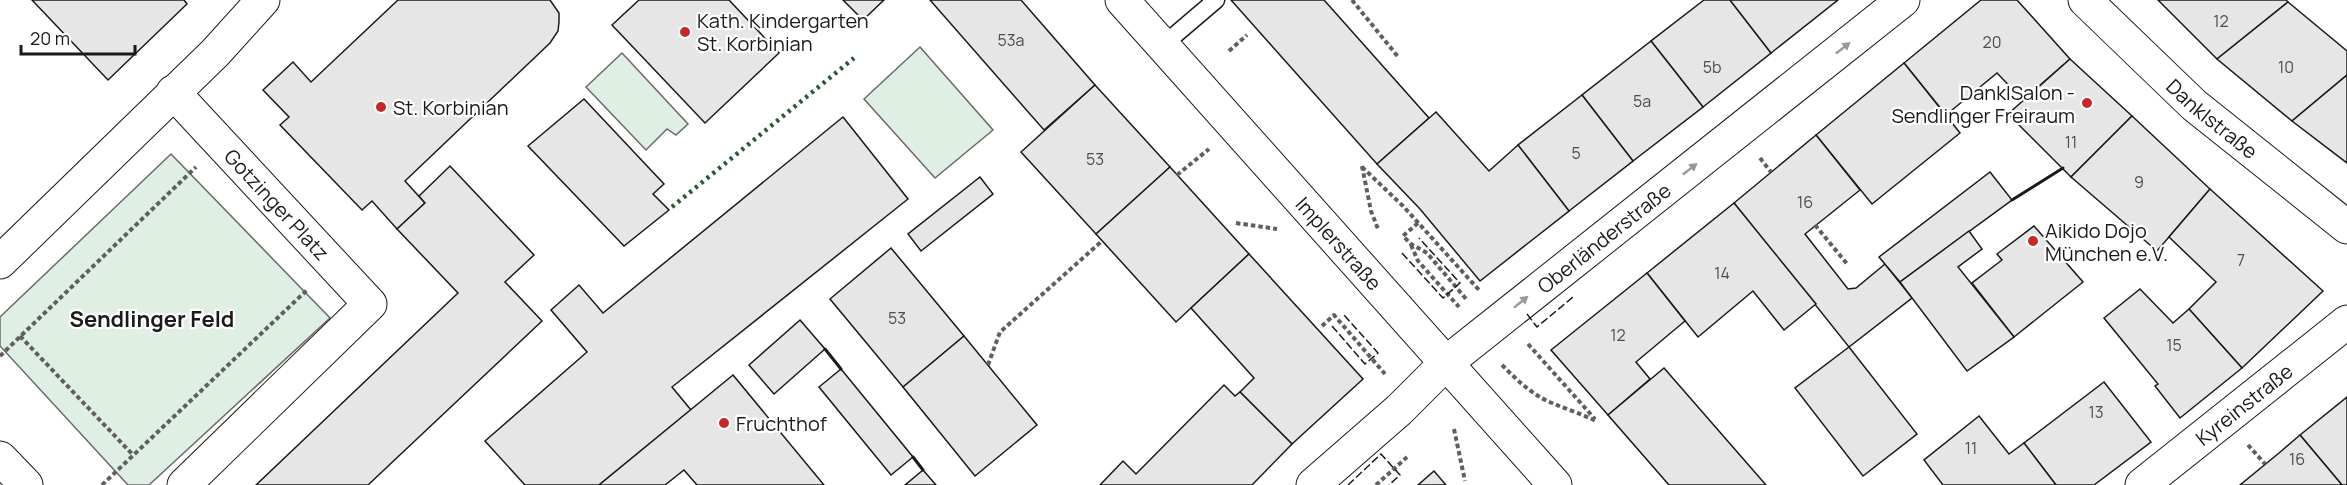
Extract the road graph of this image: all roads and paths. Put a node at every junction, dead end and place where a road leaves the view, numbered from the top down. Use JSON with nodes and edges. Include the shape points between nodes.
{"nodes":[{"id":1,"x":263,"y":0,"type":"edge"},
{"id":2,"x":1122,"y":0,"type":"edge"},
{"id":3,"x":1216,"y":0,"type":"edge"},
{"id":4,"x":1352,"y":0,"type":"edge"},
{"id":5,"x":1903,"y":0,"type":"edge"},
{"id":6,"x":2085,"y":0,"type":"edge"},
{"id":7,"x":1247,"y":35,"type":"dead end"},
{"id":8,"x":1162,"y":46,"type":"junction"},
{"id":9,"x":1229,"y":51,"type":"dead end"},
{"id":10,"x":1399,"y":58,"type":"dead end"},
{"id":11,"x":173,"y":92,"type":"junction"},
{"id":12,"x":220,"y":145,"type":"junction"},
{"id":13,"x":1362,"y":166,"type":"dead end"},
{"id":14,"x":1418,"y":223,"type":"dead end"},
{"id":15,"x":1815,"y":225,"type":"dead end"},
{"id":16,"x":2347,"y":227,"type":"edge"},
{"id":17,"x":1382,"y":236,"type":"dead end"},
{"id":18,"x":1102,"y":241,"type":"dead end"},
{"id":19,"x":1411,"y":244,"type":"junction"},
{"id":20,"x":0,"y":262,"type":"edge"},
{"id":21,"x":333,"y":265,"type":"junction"},
{"id":22,"x":1848,"y":265,"type":"dead end"},
{"id":23,"x":1468,"y":301,"type":"dead end"},
{"id":24,"x":1460,"y":308,"type":"dead end"},
{"id":25,"x":2347,"y":322,"type":"edge"},
{"id":26,"x":1322,"y":326,"type":"dead end"},
{"id":27,"x":20,"y":336,"type":"junction"},
{"id":28,"x":1476,"y":339,"type":"junction"},
{"id":29,"x":0,"y":356,"type":"edge"},
{"id":30,"x":1446,"y":363,"type":"junction"},
{"id":31,"x":988,"y":364,"type":"dead end"},
{"id":32,"x":1385,"y":374,"type":"dead end"},
{"id":33,"x":1420,"y":388,"type":"junction"},
{"id":34,"x":1596,"y":421,"type":"dead end"},
{"id":35,"x":133,"y":455,"type":"junction"},
{"id":36,"x":1407,"y":457,"type":"dead end"},
{"id":37,"x":0,"y":458,"type":"edge"},
{"id":38,"x":1465,"y":481,"type":"dead end"},
{"id":39,"x":26,"y":485,"type":"edge"},
{"id":40,"x":102,"y":485,"type":"edge"},
{"id":41,"x":184,"y":485,"type":"edge"},
{"id":42,"x":1313,"y":485,"type":"edge"},
{"id":43,"x":1376,"y":485,"type":"edge"},
{"id":44,"x":1555,"y":485,"type":"edge"},
{"id":45,"x":2142,"y":485,"type":"edge"}],
"edges":[{"from":1,"to":11,"type":"street"},
{"from":2,"to":8,"type":"street","name":"Implerstraße"},
{"from":3,"to":8,"type":"lane"},
{"from":4,"to":10,"type":"path"},
{"from":28,"to":5,"type":"street","name":"Oberländerstraße","one_way":true},
{"from":6,"to":16,"type":"street","name":"Danklstraße","via":[[2194,105]]},
{"from":7,"to":9,"type":"path"},
{"from":8,"to":30,"type":"street","name":"Implerstraße"},
{"from":11,"to":12,"type":"street","name":"Gotzinger Platz"},
{"from":11,"to":20,"type":"street"},
{"from":12,"to":21,"type":"street","name":"Gotzinger Platz"},
{"from":12,"to":27,"type":"path"},
{"from":13,"to":17,"type":"path","via":[[1371,211]]},
{"from":14,"to":19,"type":"path","via":[[1403,236]]},
{"from":15,"to":22,"type":"path"},
{"from":18,"to":31,"type":"path","via":[[1000,332]]},
{"from":19,"to":23,"type":"path","via":[[1426,253]]},
{"from":19,"to":24,"type":"path","via":[[1418,261]]},
{"from":21,"to":35,"type":"path"},
{"from":21,"to":41,"type":"street","name":"Gotzinger Platz","via":[[370,304]]},
{"from":25,"to":45,"type":"street","name":"Kyreinstraße"},
{"from":26,"to":32,"type":"path","via":[[1334,315]]},
{"from":27,"to":29,"type":"path"},
{"from":27,"to":35,"type":"path"},
{"from":28,"to":30,"type":"street","name":"Oberländerstraße"},
{"from":28,"to":34,"type":"path","via":[[1535,394]]},
{"from":30,"to":33,"type":"street","name":"Oberländerstraße"},
{"from":30,"to":44,"type":"street","name":"Implerstraße"},
{"from":33,"to":38,"type":"path","via":[[1454,426]]},
{"from":33,"to":42,"type":"street","name":"Oberländerstraße"},
{"from":35,"to":40,"type":"path"},
{"from":36,"to":43,"type":"path"},
{"from":37,"to":39,"type":"street"}]}
